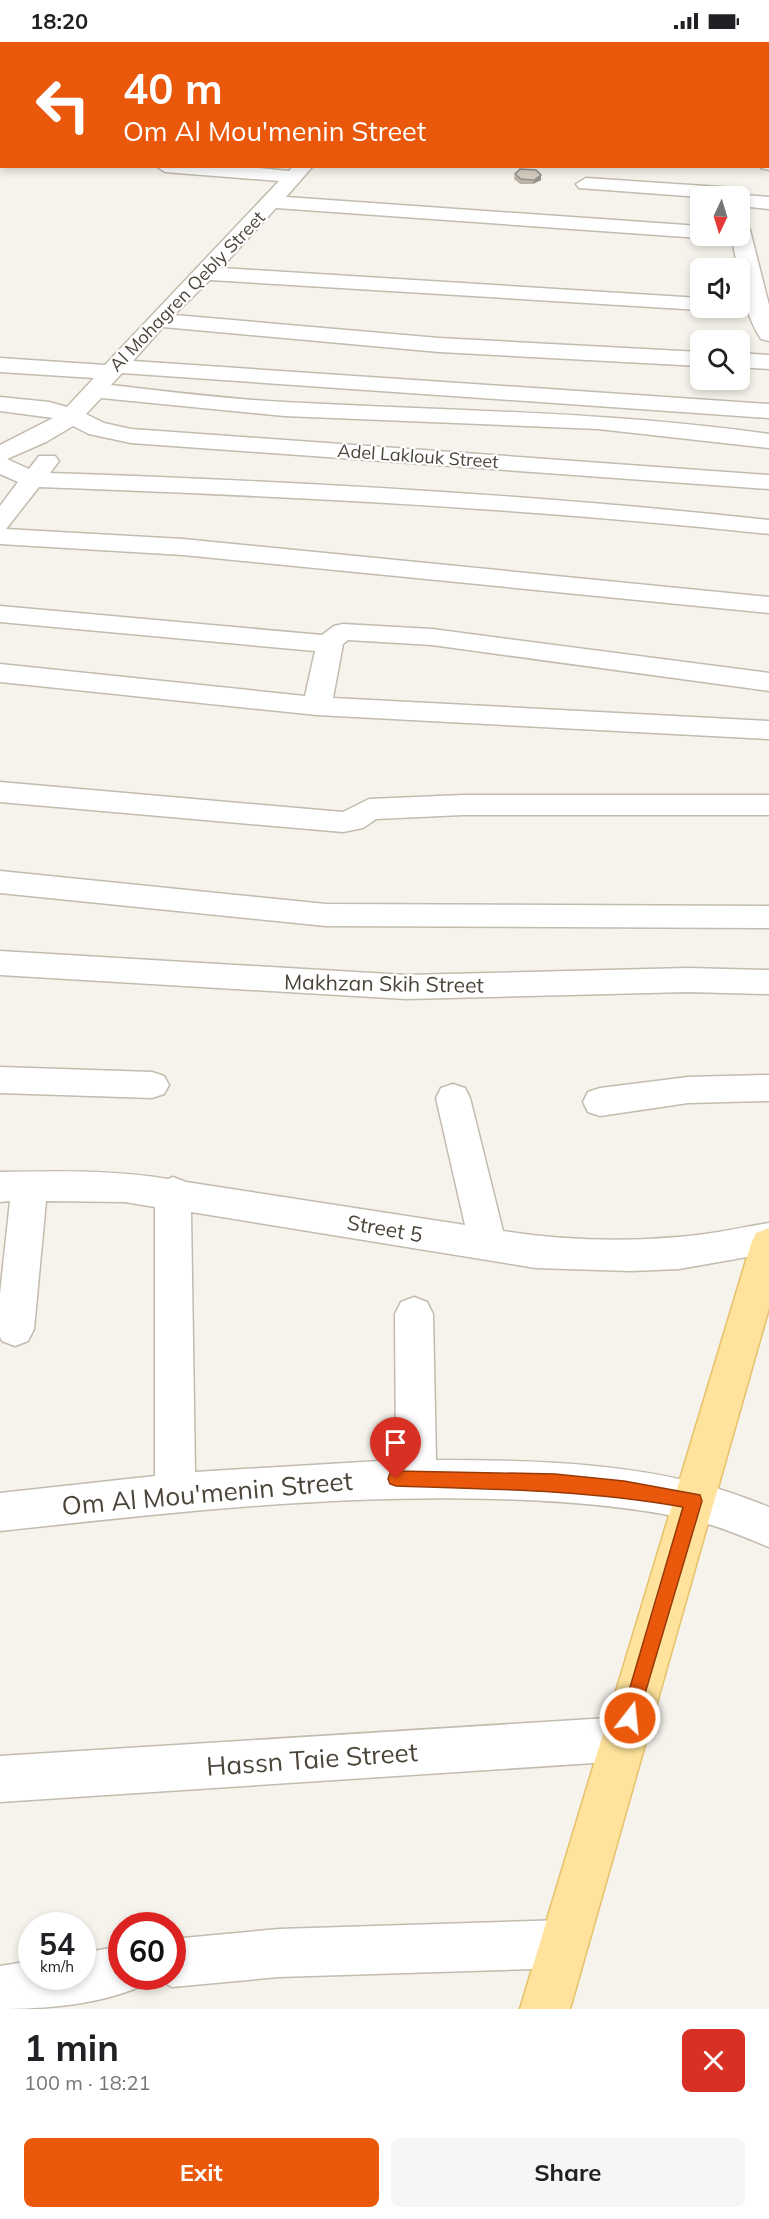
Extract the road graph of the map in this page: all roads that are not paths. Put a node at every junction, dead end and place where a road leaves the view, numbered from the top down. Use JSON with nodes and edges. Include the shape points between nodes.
{"nodes":[{"id":1,"x":210,"y":168,"type":"edge"},
{"id":2,"x":299,"y":172,"type":"edge"},
{"id":3,"x":586,"y":184,"type":"dead end"},
{"id":4,"x":690,"y":189,"type":"edge"},
{"id":5,"x":750,"y":196,"type":"edge"},
{"id":6,"x":271,"y":202,"type":"junction"},
{"id":7,"x":769,"y":203,"type":"edge"},
{"id":8,"x":690,"y":231,"type":"edge"},
{"id":9,"x":749,"y":246,"type":"edge"},
{"id":10,"x":205,"y":273,"type":"junction"},
{"id":11,"x":760,"y":273,"type":"edge"},
{"id":12,"x":690,"y":303,"type":"edge"},
{"id":13,"x":750,"y":304,"type":"edge"},
{"id":14,"x":750,"y":308,"type":"edge"},
{"id":15,"x":157,"y":320,"type":"junction"},
{"id":16,"x":769,"y":334,"type":"edge"},
{"id":17,"x":690,"y":358,"type":"edge"},
{"id":18,"x":750,"y":361,"type":"edge"},
{"id":19,"x":769,"y":362,"type":"edge"},
{"id":20,"x":0,"y":365,"type":"edge"},
{"id":21,"x":112,"y":369,"type":"junction"},
{"id":22,"x":94,"y":390,"type":"junction"},
{"id":23,"x":0,"y":404,"type":"edge"},
{"id":24,"x":769,"y":411,"type":"edge"},
{"id":25,"x":68,"y":419,"type":"junction"},
{"id":26,"x":769,"y":441,"type":"edge"},
{"id":27,"x":0,"y":453,"type":"edge"},
{"id":28,"x":0,"y":465,"type":"edge"},
{"id":29,"x":33,"y":480,"type":"junction"},
{"id":30,"x":769,"y":482,"type":"edge"},
{"id":31,"x":0,"y":524,"type":"edge"},
{"id":32,"x":769,"y":527,"type":"edge"},
{"id":33,"x":0,"y":536,"type":"edge"},
{"id":34,"x":769,"y":605,"type":"edge"},
{"id":35,"x":0,"y":614,"type":"edge"},
{"id":36,"x":330,"y":644,"type":"junction"},
{"id":37,"x":0,"y":673,"type":"edge"},
{"id":38,"x":769,"y":682,"type":"edge"},
{"id":39,"x":317,"y":706,"type":"junction"},
{"id":40,"x":769,"y":730,"type":"edge"},
{"id":41,"x":0,"y":792,"type":"edge"},
{"id":42,"x":769,"y":805,"type":"edge"},
{"id":43,"x":0,"y":882,"type":"edge"},
{"id":44,"x":769,"y":917,"type":"edge"},
{"id":45,"x":0,"y":963,"type":"edge"},
{"id":46,"x":769,"y":982,"type":"edge"},
{"id":47,"x":0,"y":1080,"type":"edge"},
{"id":48,"x":152,"y":1085,"type":"dead end"},
{"id":49,"x":769,"y":1088,"type":"edge"},
{"id":50,"x":453,"y":1098,"type":"dead end"},
{"id":51,"x":600,"y":1102,"type":"dead end"},
{"id":52,"x":15,"y":1186,"type":"edge"},
{"id":53,"x":173,"y":1192,"type":"junction"},
{"id":54,"x":769,"y":1238,"type":"edge"},
{"id":55,"x":769,"y":1244,"type":"edge"},
{"id":56,"x":488,"y":1245,"type":"junction"},
{"id":57,"x":414,"y":1314,"type":"dead end"},
{"id":58,"x":15,"y":1329,"type":"dead end"},
{"id":59,"x":416,"y":1478,"type":"junction"},
{"id":60,"x":175,"y":1493,"type":"junction"},
{"id":61,"x":694,"y":1501,"type":"junction"},
{"id":62,"x":0,"y":1512,"type":"edge"},
{"id":63,"x":769,"y":1527,"type":"edge"},
{"id":64,"x":624,"y":1739,"type":"junction"},
{"id":65,"x":0,"y":1779,"type":"edge"},
{"id":66,"x":564,"y":1944,"type":"junction"},
{"id":67,"x":186,"y":1962,"type":"edge"},
{"id":68,"x":18,"y":1987,"type":"edge"},
{"id":69,"x":0,"y":1990,"type":"edge"},
{"id":70,"x":545,"y":2009,"type":"edge"}],
"edges":[{"from":1,"to":2,"type":"street"},
{"from":2,"to":6,"type":"street","name":"Al Mohagren Qebly Street"},
{"from":3,"to":4,"type":"street"},
{"from":5,"to":7,"type":"street"},
{"from":6,"to":8,"type":"street"},
{"from":6,"to":10,"type":"street","name":"Al Mohagren Qebly Street"},
{"from":9,"to":11,"type":"street"},
{"from":10,"to":12,"type":"street"},
{"from":10,"to":15,"type":"street","name":"Al Mohagren Qebly Street"},
{"from":11,"to":13,"type":"street"},
{"from":14,"to":16,"type":"street"},
{"from":15,"to":17,"type":"street","via":[[439,345]]},
{"from":15,"to":21,"type":"street","name":"Al Mohagren Qebly Street"},
{"from":18,"to":19,"type":"street"},
{"from":20,"to":21,"type":"street"},
{"from":21,"to":22,"type":"street","name":"Al Mohagren Qebly Street"},
{"from":21,"to":24,"type":"street"},
{"from":22,"to":25,"type":"street","name":"Al Mohagren Qebly Street"},
{"from":22,"to":26,"type":"street","via":[[258,407],[448,414],[721,433]]},
{"from":23,"to":25,"type":"street","name":"Adel Laklouk Street","via":[[49,409]]},
{"from":25,"to":27,"type":"street"},
{"from":25,"to":29,"type":"street","via":[[52,454]]},
{"from":25,"to":30,"type":"street","name":"Adel Laklouk Street","via":[[131,436]]},
{"from":28,"to":29,"type":"street"},
{"from":29,"to":31,"type":"street"},
{"from":29,"to":32,"type":"street","via":[[320,489],[675,516]]},
{"from":33,"to":34,"type":"street","via":[[183,547]]},
{"from":35,"to":36,"type":"street"},
{"from":36,"to":38,"type":"street","via":[[343,632],[432,637]]},
{"from":36,"to":39,"type":"street"},
{"from":37,"to":39,"type":"street"},
{"from":39,"to":40,"type":"street"},
{"from":41,"to":42,"type":"street","via":[[343,822],[353,821],[369,809],[452,805]]},
{"from":43,"to":44,"type":"street","via":[[326,915]]},
{"from":45,"to":46,"type":"street","name":"Makhzan Skih Street","via":[[395,986]]},
{"from":47,"to":48,"type":"street"},
{"from":49,"to":51,"type":"street","via":[[688,1090]]},
{"from":50,"to":56,"type":"street"},
{"from":52,"to":53,"type":"street","name":"Street 5","via":[[125,1186]]},
{"from":52,"to":58,"type":"street"},
{"from":53,"to":56,"type":"street","name":"Street 5"},
{"from":53,"to":60,"type":"street"},
{"from":54,"to":56,"type":"street","name":"Street 5","via":[[631,1255],[548,1253]]},
{"from":55,"to":61,"type":"main road"},
{"from":57,"to":59,"type":"street"},
{"from":59,"to":60,"type":"street","name":"Om Al Mou'menin Street"},
{"from":59,"to":61,"type":"street","name":"Om Al Mou'menin Street","via":[[555,1482],[624,1488]]},
{"from":60,"to":62,"type":"street","name":"Om Al Mou'menin Street"},
{"from":61,"to":63,"type":"street","name":"Om Al Mou'menin Street"},
{"from":61,"to":64,"type":"main road"},
{"from":64,"to":65,"type":"street","name":"Hassn Taie Street"},
{"from":64,"to":66,"type":"main road"},
{"from":66,"to":67,"type":"street","via":[[279,1953]]},
{"from":66,"to":70,"type":"main road"},
{"from":68,"to":69,"type":"street"}]}
